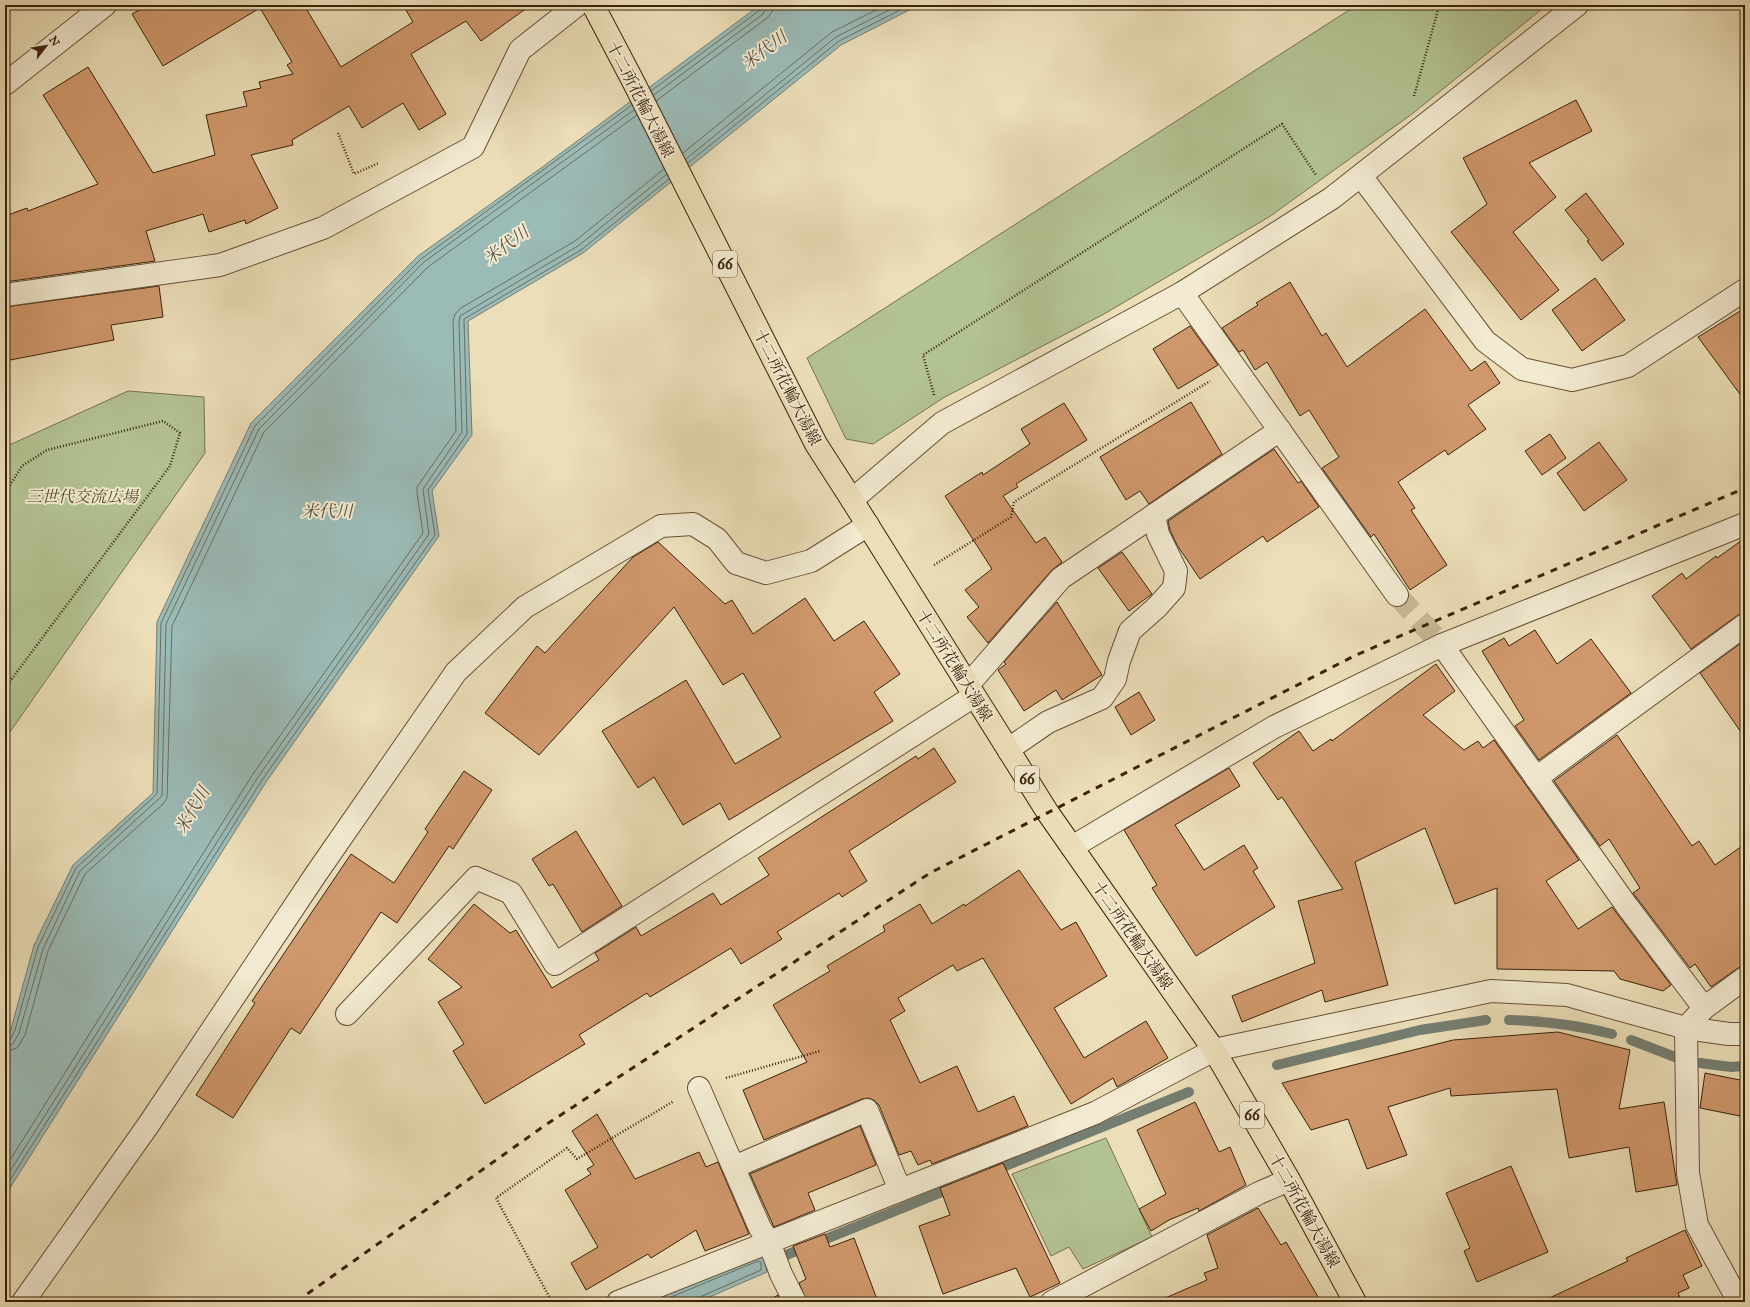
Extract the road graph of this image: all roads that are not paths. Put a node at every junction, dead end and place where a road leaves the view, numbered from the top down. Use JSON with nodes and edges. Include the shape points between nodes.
{"nodes":[{"id":1,"x":104,"y":5,"type":"edge"},
{"id":2,"x":576,"y":5,"type":"edge"},
{"id":3,"x":593,"y":5,"type":"edge"},
{"id":4,"x":1577,"y":5,"type":"edge"},
{"id":5,"x":5,"y":84,"type":"edge"},
{"id":6,"x":1361,"y":176,"type":"junction"},
{"id":7,"x":1745,"y":290,"type":"edge"},
{"id":8,"x":1182,"y":293,"type":"junction"},
{"id":9,"x":5,"y":295,"type":"edge"},
{"id":10,"x":1280,"y":430,"type":"junction"},
{"id":11,"x":852,"y":500,"type":"junction"},
{"id":12,"x":1154,"y":515,"type":"junction"},
{"id":13,"x":1745,"y":524,"type":"edge"},
{"id":14,"x":868,"y":525,"type":"junction"},
{"id":15,"x":1398,"y":595,"type":"tunnel mouth"},
{"id":16,"x":1745,"y":625,"type":"edge"},
{"id":17,"x":1442,"y":645,"type":"junction"},
{"id":18,"x":971,"y":690,"type":"junction"},
{"id":19,"x":1009,"y":751,"type":"junction"},
{"id":20,"x":1536,"y":778,"type":"junction"},
{"id":21,"x":1072,"y":847,"type":"junction"},
{"id":22,"x":1745,"y":978,"type":"edge"},
{"id":23,"x":1704,"y":1008,"type":"junction"},
{"id":24,"x":347,"y":1014,"type":"dead end"},
{"id":25,"x":1686,"y":1028,"type":"junction"},
{"id":26,"x":1745,"y":1034,"type":"edge"},
{"id":27,"x":1214,"y":1050,"type":"junction"},
{"id":28,"x":698,"y":1088,"type":"road end"},
{"id":29,"x":734,"y":1167,"type":"junction"},
{"id":30,"x":1289,"y":1180,"type":"junction"},
{"id":31,"x":900,"y":1190,"type":"junction"},
{"id":32,"x":770,"y":1242,"type":"junction"},
{"id":33,"x":22,"y":1302,"type":"edge"},
{"id":34,"x":618,"y":1302,"type":"edge"},
{"id":35,"x":795,"y":1302,"type":"edge"},
{"id":36,"x":1052,"y":1302,"type":"edge"},
{"id":37,"x":1355,"y":1302,"type":"edge"},
{"id":38,"x":1739,"y":1302,"type":"edge"}],
"edges":[{"from":1,"to":5,"type":"street"},
{"from":2,"to":9,"type":"street","via":[[520,50],[473,147],[323,228],[220,265]]},
{"from":3,"to":11,"type":"main road","name":"十二所花輪大湯線","number":"66","via":[[816,444]]},
{"from":4,"to":6,"type":"street"},
{"from":6,"to":7,"type":"street","via":[[1485,341],[1522,369],[1572,380],[1628,366]]},
{"from":6,"to":8,"type":"street","via":[[1332,198]]},
{"from":8,"to":10,"type":"street"},
{"from":8,"to":11,"type":"street","via":[[942,424]]},
{"from":10,"to":12,"type":"street"},
{"from":10,"to":15,"type":"street"},
{"from":11,"to":14,"type":"main road","name":"十二所花輪大湯線","number":"66"},
{"from":12,"to":18,"type":"street","via":[[1061,578]]},
{"from":12,"to":19,"type":"street","via":[[1158,534],[1176,571],[1174,588],[1130,631],[1115,679],[1102,698],[1048,722]]},
{"from":13,"to":17,"type":"street"},
{"from":14,"to":18,"type":"main road","name":"十二所花輪大湯線","number":"66"},
{"from":14,"to":33,"type":"street","via":[[811,561],[766,573],[736,563],[717,540],[693,524],[661,526],[525,607],[456,672],[148,1124]]},
{"from":16,"to":20,"type":"street"},
{"from":17,"to":20,"type":"street"},
{"from":17,"to":21,"type":"street","via":[[1274,727]]},
{"from":18,"to":19,"type":"main road","name":"十二所花輪大湯線","number":"66"},
{"from":18,"to":24,"type":"street","via":[[555,964],[511,893],[476,878]]},
{"from":19,"to":21,"type":"main road","name":"十二所花輪大湯線","number":"66"},
{"from":20,"to":23,"type":"street","via":[[1627,906]]},
{"from":21,"to":27,"type":"main road","name":"十二所花輪大湯線","number":"66"},
{"from":22,"to":23,"type":"street"},
{"from":23,"to":25,"type":"street"},
{"from":25,"to":26,"type":"street"},
{"from":25,"to":27,"type":"street","via":[[1567,995],[1491,991]]},
{"from":25,"to":38,"type":"street","via":[[1688,1173],[1697,1225]]},
{"from":27,"to":30,"type":"main road","name":"十二所花輪大湯線","number":"66"},
{"from":27,"to":31,"type":"street","via":[[1095,1113]]},
{"from":28,"to":29,"type":"street"},
{"from":29,"to":31,"type":"street","via":[[867,1110]]},
{"from":29,"to":32,"type":"street","via":[[760,1228]]},
{"from":30,"to":36,"type":"street","via":[[1259,1193]]},
{"from":30,"to":37,"type":"main road","name":"十二所花輪大湯線","number":"66"},
{"from":31,"to":32,"type":"street"},
{"from":32,"to":34,"type":"street"},
{"from":32,"to":35,"type":"street","via":[[781,1274]]}]}
